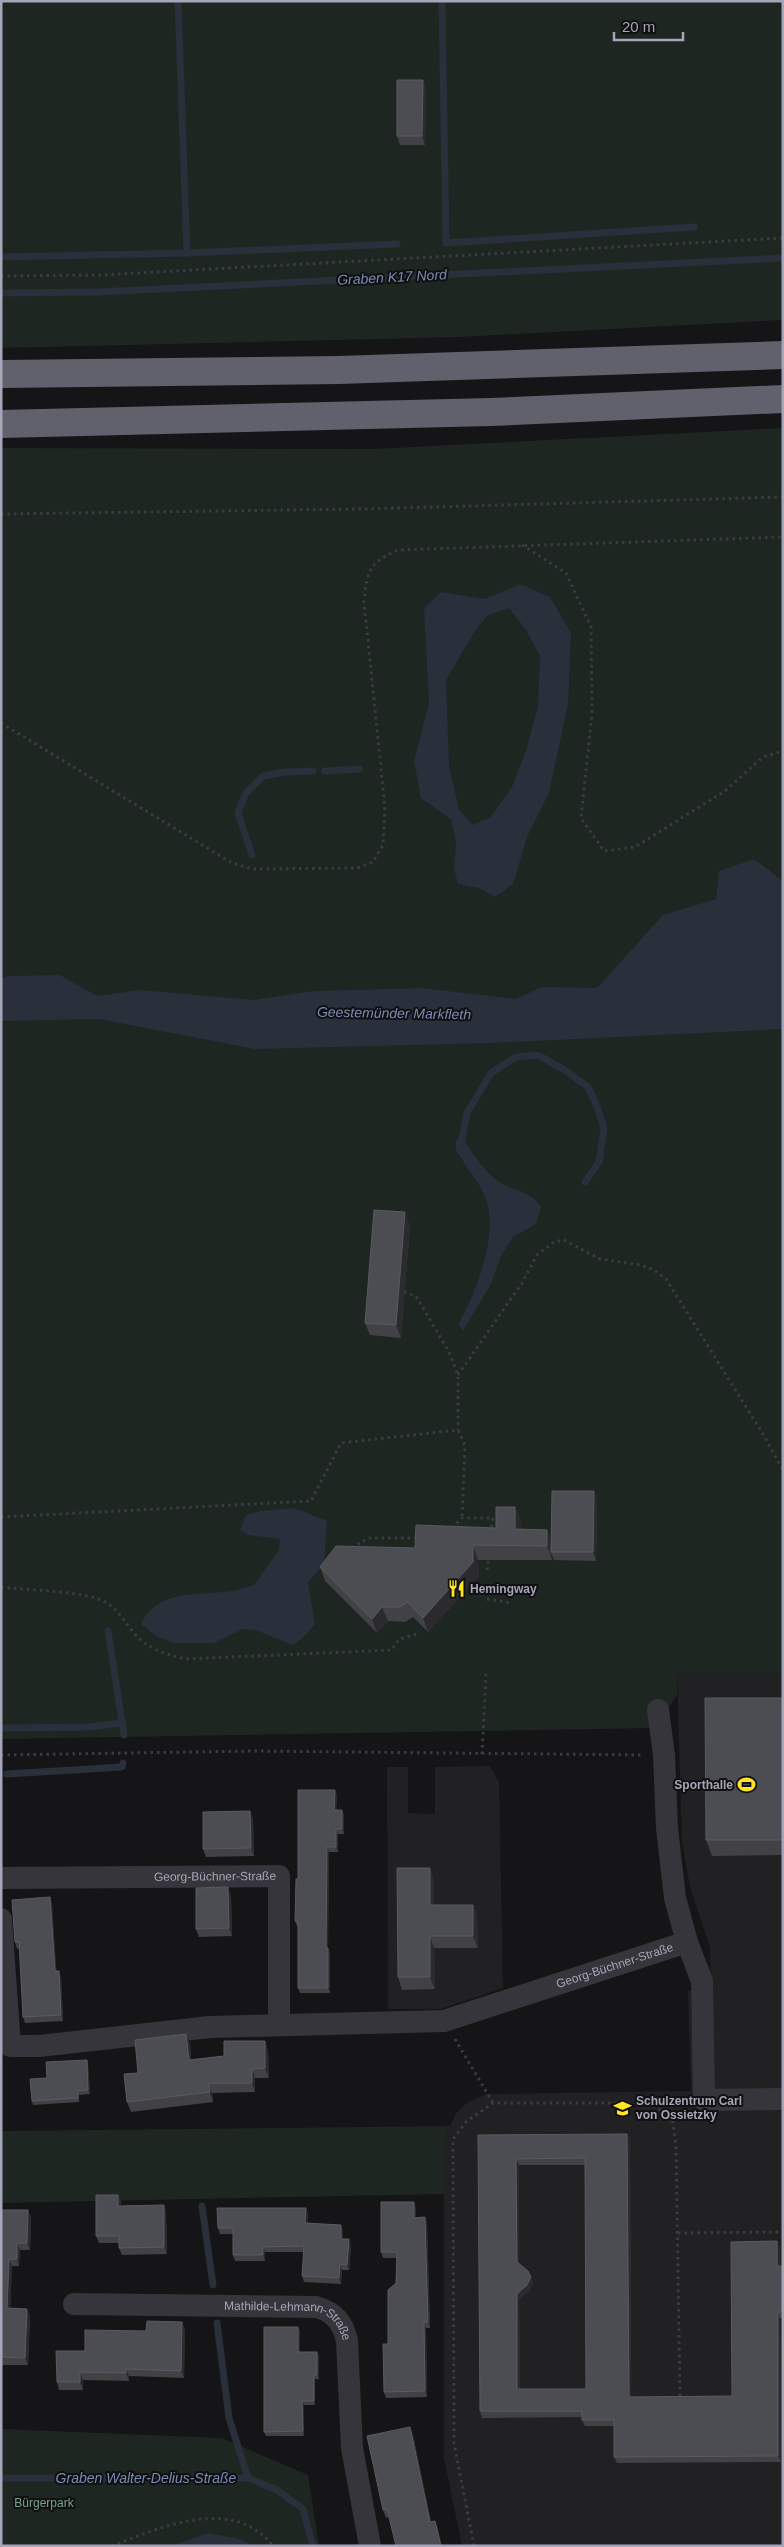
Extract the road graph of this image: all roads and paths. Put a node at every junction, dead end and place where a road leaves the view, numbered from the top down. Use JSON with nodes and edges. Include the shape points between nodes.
{"nodes":[{"id":1,"x":783,"y":238,"type":"edge"},
{"id":2,"x":1,"y":276,"type":"edge"},
{"id":3,"x":783,"y":354,"type":"edge"},
{"id":4,"x":1,"y":374,"type":"edge"},
{"id":5,"x":783,"y":399,"type":"edge"},
{"id":6,"x":1,"y":424,"type":"edge"},
{"id":7,"x":783,"y":497,"type":"edge"},
{"id":8,"x":1,"y":514,"type":"edge"},
{"id":9,"x":783,"y":537,"type":"edge"},
{"id":10,"x":521,"y":545,"type":"junction"},
{"id":11,"x":1,"y":723,"type":"edge"},
{"id":12,"x":783,"y":751,"type":"edge"},
{"id":13,"x":404,"y":1292,"type":"dead end"},
{"id":14,"x":458,"y":1375,"type":"junction"},
{"id":15,"x":458,"y":1430,"type":"junction"},
{"id":16,"x":783,"y":1470,"type":"edge"},
{"id":17,"x":1,"y":1517,"type":"edge"},
{"id":18,"x":462,"y":1518,"type":"junction"},
{"id":19,"x":445,"y":1534,"type":"edge"},
{"id":20,"x":491,"y":1536,"type":"edge"},
{"id":21,"x":422,"y":1538,"type":"edge"},
{"id":22,"x":352,"y":1548,"type":"edge"},
{"id":23,"x":489,"y":1553,"type":"edge"},
{"id":24,"x":487,"y":1570,"type":"dead end"},
{"id":25,"x":1,"y":1587,"type":"edge"},
{"id":26,"x":487,"y":1599,"type":"dead end"},
{"id":27,"x":512,"y":1603,"type":"dead end"},
{"id":28,"x":418,"y":1634,"type":"edge"},
{"id":29,"x":486,"y":1672,"type":"dead end"},
{"id":30,"x":658,"y":1710,"type":"dead end"},
{"id":31,"x":482,"y":1754,"type":"junction"},
{"id":32,"x":1,"y":1755,"type":"edge"},
{"id":33,"x":664,"y":1755,"type":"junction"},
{"id":34,"x":1,"y":1878,"type":"edge"},
{"id":35,"x":1,"y":1919,"type":"edge"},
{"id":36,"x":687,"y":1942,"type":"junction"},
{"id":37,"x":444,"y":2021,"type":"junction"},
{"id":38,"x":278,"y":2024,"type":"junction"},
{"id":39,"x":783,"y":2099,"type":"edge"},
{"id":40,"x":704,"y":2100,"type":"junction"},
{"id":41,"x":493,"y":2103,"type":"junction"},
{"id":42,"x":649,"y":2103,"type":"junction"},
{"id":43,"x":783,"y":2232,"type":"edge"},
{"id":44,"x":678,"y":2233,"type":"junction"},
{"id":45,"x":74,"y":2304,"type":"dead end"},
{"id":46,"x":680,"y":2402,"type":"edge"},
{"id":47,"x":112,"y":2546,"type":"edge"},
{"id":48,"x":273,"y":2546,"type":"edge"},
{"id":49,"x":370,"y":2546,"type":"edge"},
{"id":50,"x":474,"y":2546,"type":"edge"}],
"edges":[{"from":1,"to":2,"type":"path","via":[[101,275]]},
{"from":3,"to":4,"type":"highway","via":[[339,370]]},
{"from":5,"to":6,"type":"highway","via":[[491,412]]},
{"from":7,"to":8,"type":"path","via":[[362,509]]},
{"from":9,"to":10,"type":"path"},
{"from":10,"to":11,"type":"path","via":[[398,550],[380,558],[367,572],[364,602],[385,808],[383,845],[373,862],[358,868],[253,869],[232,863]]},
{"from":10,"to":12,"type":"path","via":[[566,573],[591,627],[592,714],[581,818],[604,851],[635,847],[725,792],[763,757]]},
{"from":13,"to":14,"type":"path","via":[[416,1296],[449,1352]]},
{"from":14,"to":15,"type":"path"},
{"from":14,"to":16,"type":"path","via":[[522,1283],[537,1255],[554,1242],[564,1240],[600,1259],[641,1265],[666,1279]]},
{"from":15,"to":17,"type":"path","via":[[341,1443],[311,1501]]},
{"from":15,"to":18,"type":"path","via":[[465,1446]]},
{"from":18,"to":19,"type":"path"},
{"from":18,"to":20,"type":"path","via":[[493,1518]]},
{"from":21,"to":22,"type":"path","via":[[368,1538]]},
{"from":23,"to":24,"type":"path"},
{"from":25,"to":28,"type":"path","via":[[106,1601],[122,1615],[140,1639],[158,1652],[186,1659],[392,1650],[399,1639]]},
{"from":26,"to":27,"type":"path"},
{"from":29,"to":31,"type":"path"},
{"from":30,"to":33,"type":"street","name":"Georg-Büchner-Straße"},
{"from":31,"to":32,"type":"path","via":[[254,1751]]},
{"from":31,"to":33,"type":"path"},
{"from":33,"to":36,"type":"street","name":"Georg-Büchner-Straße","via":[[674,1890]]},
{"from":34,"to":38,"type":"street","name":"Georg-Büchner-Straße","via":[[280,1876]]},
{"from":35,"to":38,"type":"street","name":"Georg-Büchner-Straße","via":[[10,2046],[39,2046],[210,2027]]},
{"from":36,"to":37,"type":"street","name":"Georg-Büchner-Straße"},
{"from":36,"to":40,"type":"street","name":"Georg-Büchner-Straße","via":[[702,1981]]},
{"from":37,"to":38,"type":"street","name":"Georg-Büchner-Straße"},
{"from":37,"to":41,"type":"path"},
{"from":39,"to":40,"type":"street"},
{"from":40,"to":42,"type":"path"},
{"from":41,"to":42,"type":"path"},
{"from":41,"to":50,"type":"path","via":[[466,2122],[453,2139],[454,2443]]},
{"from":42,"to":44,"type":"path","via":[[672,2117],[676,2145]]},
{"from":43,"to":44,"type":"path"},
{"from":44,"to":46,"type":"path"},
{"from":45,"to":49,"type":"street","name":"Mathilde-Lehmann-Straße","via":[[316,2307],[334,2315],[344,2328],[348,2341],[352,2448]]},
{"from":47,"to":48,"type":"path","via":[[188,2520],[217,2519],[242,2522],[266,2536]]}]}
